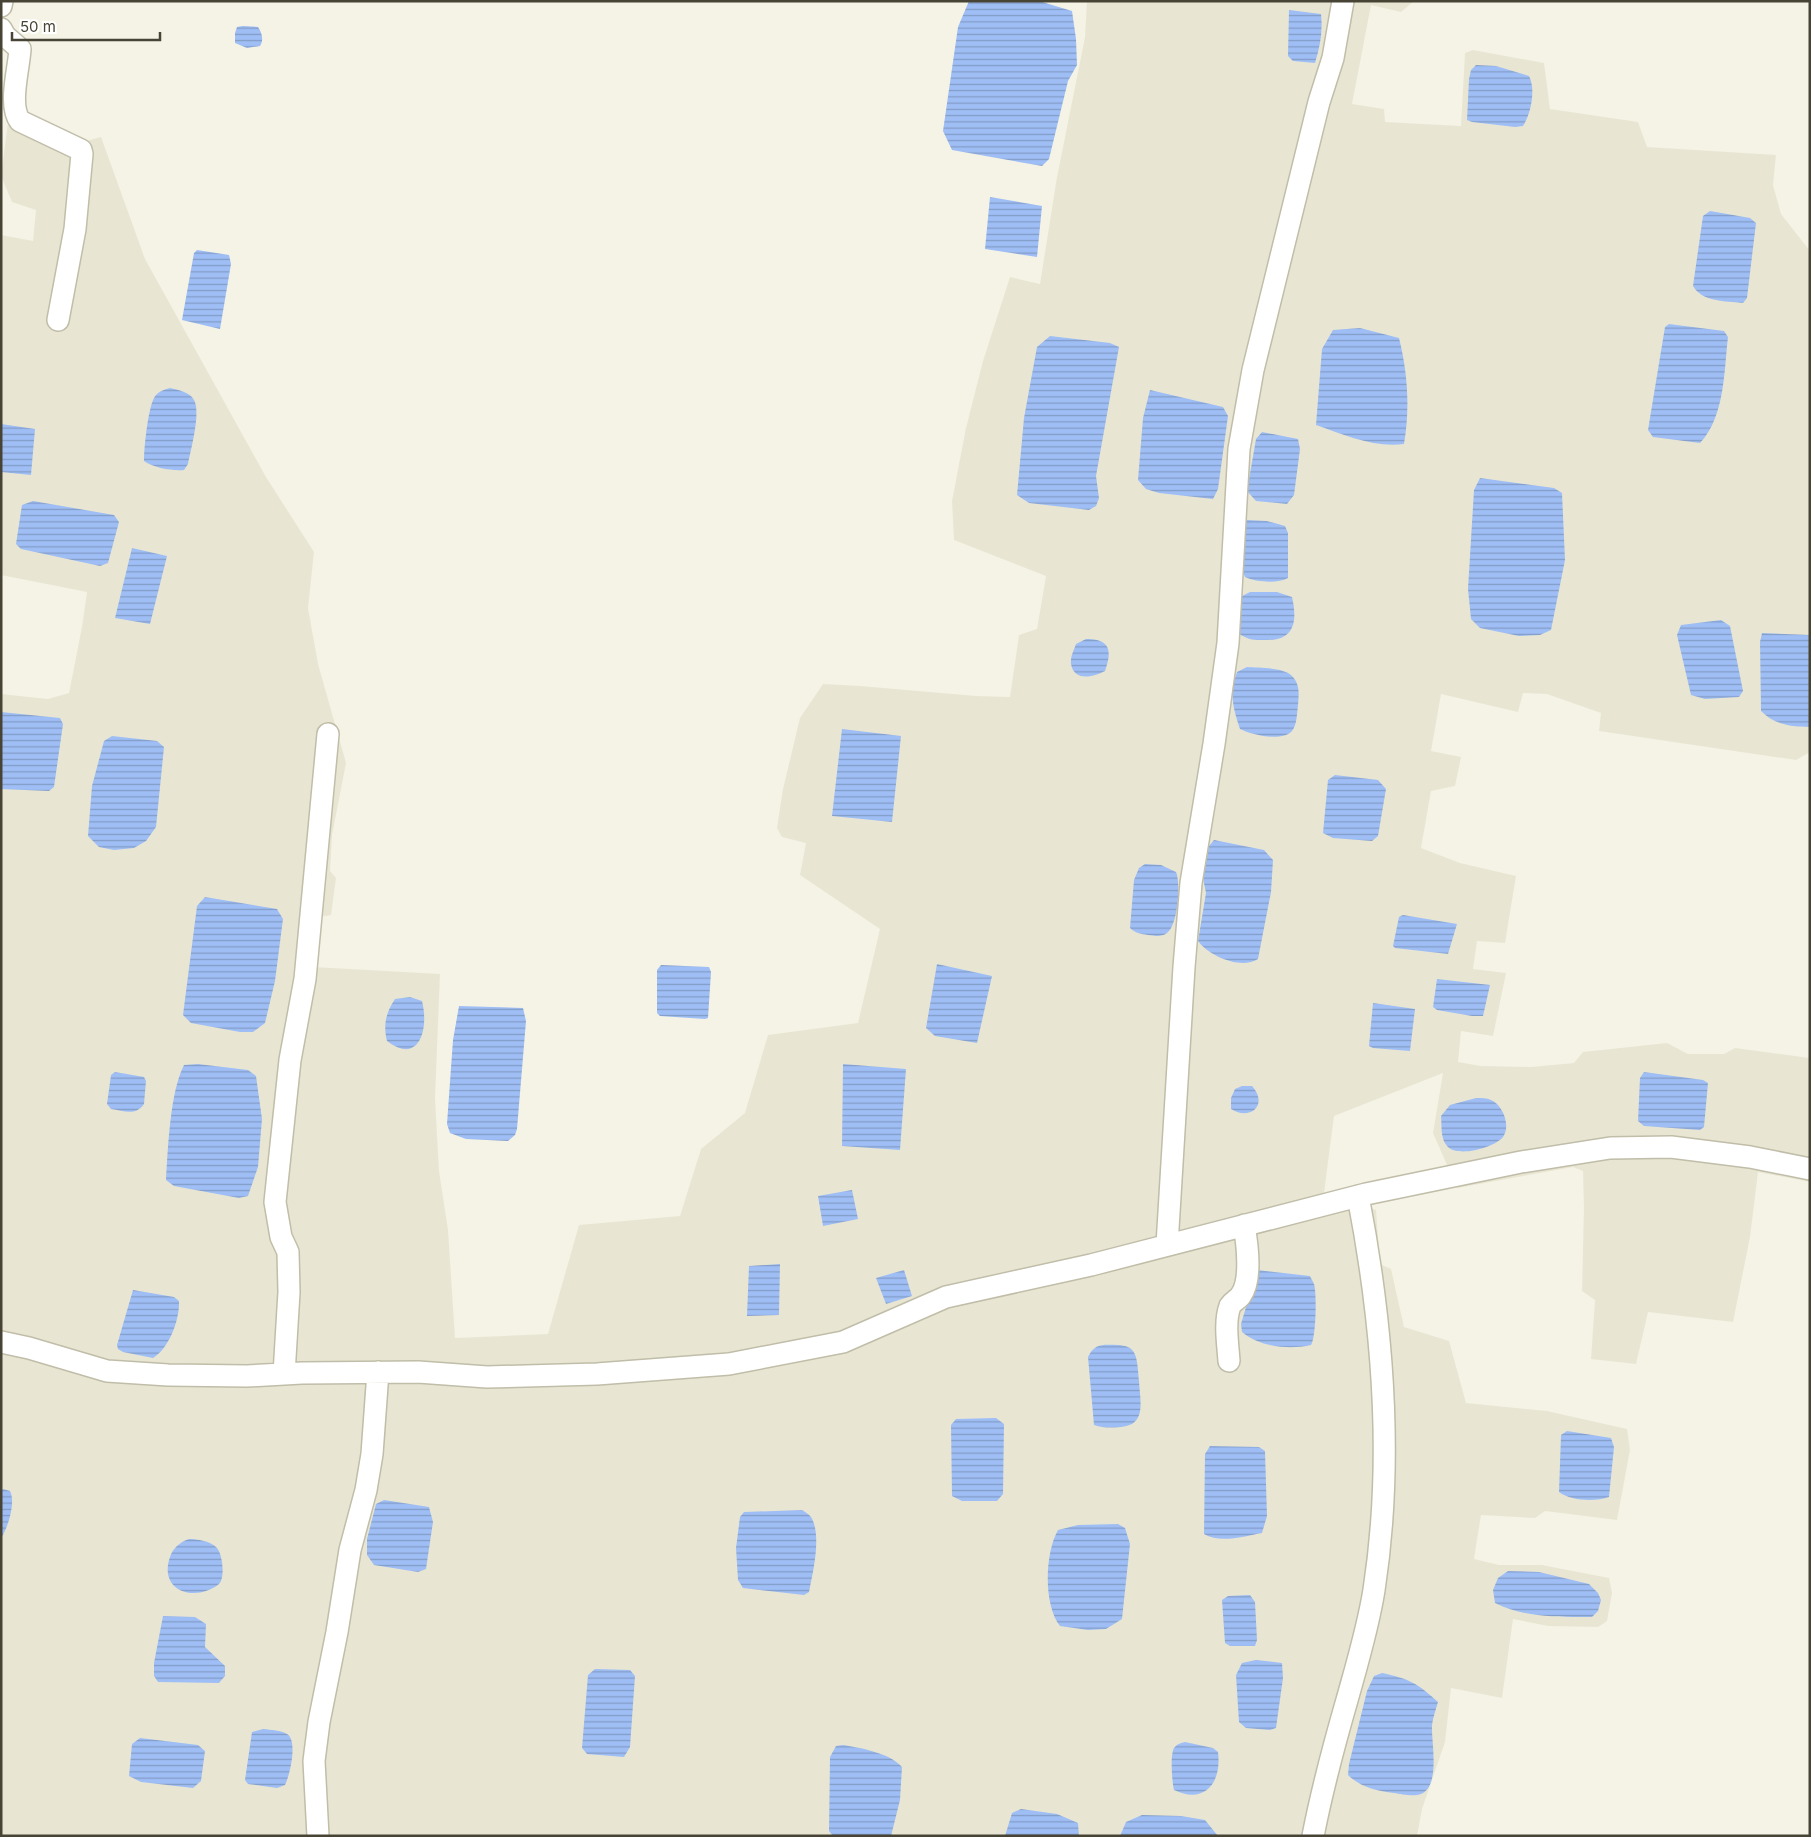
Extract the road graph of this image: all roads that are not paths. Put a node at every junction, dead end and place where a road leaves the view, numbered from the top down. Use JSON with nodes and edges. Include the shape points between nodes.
{"nodes":[{"id":1,"x":2,"y":1,"type":"edge"},
{"id":2,"x":1343,"y":1,"type":"edge"},
{"id":3,"x":1,"y":6,"type":"edge"},
{"id":4,"x":1,"y":30,"type":"edge"},
{"id":5,"x":58,"y":320,"type":"dead end"},
{"id":6,"x":328,"y":734,"type":"dead end"},
{"id":7,"x":1810,"y":1169,"type":"edge"},
{"id":8,"x":1358,"y":1196,"type":"junction"},
{"id":9,"x":1244,"y":1225,"type":"junction"},
{"id":10,"x":1167,"y":1245,"type":"junction"},
{"id":11,"x":1,"y":1342,"type":"edge"},
{"id":12,"x":1229,"y":1361,"type":"dead end"},
{"id":13,"x":378,"y":1372,"type":"junction"},
{"id":14,"x":284,"y":1374,"type":"junction"},
{"id":15,"x":318,"y":1836,"type":"edge"},
{"id":16,"x":1313,"y":1836,"type":"edge"}],
"edges":[{"from":1,"to":3,"type":"street"},
{"from":2,"to":10,"type":"street","via":[[1333,58],[1252,370],[1239,449],[1228,643],[1190,892]]},
{"from":4,"to":5,"type":"street","via":[[20,49],[14,103],[16,116],[20,121],[81,150],[82,154],[74,229]]},
{"from":6,"to":14,"type":"street","via":[[306,969],[290,1060],[275,1202],[281,1237],[288,1252]]},
{"from":7,"to":8,"type":"street","via":[[1671,1146],[1610,1148],[1521,1162]]},
{"from":8,"to":9,"type":"street"},
{"from":8,"to":16,"type":"street","via":[[1380,1348],[1384,1448],[1381,1531],[1364,1639]]},
{"from":9,"to":10,"type":"street"},
{"from":9,"to":12,"type":"street","via":[[1246,1282],[1242,1295],[1231,1305]]},
{"from":10,"to":13,"type":"street","via":[[946,1297],[842,1342],[729,1364],[597,1374],[487,1376]]},
{"from":11,"to":14,"type":"street","via":[[108,1371],[168,1375]]},
{"from":13,"to":14,"type":"street"},
{"from":13,"to":15,"type":"street","via":[[366,1490],[350,1550],[319,1722],[314,1761]]}]}
